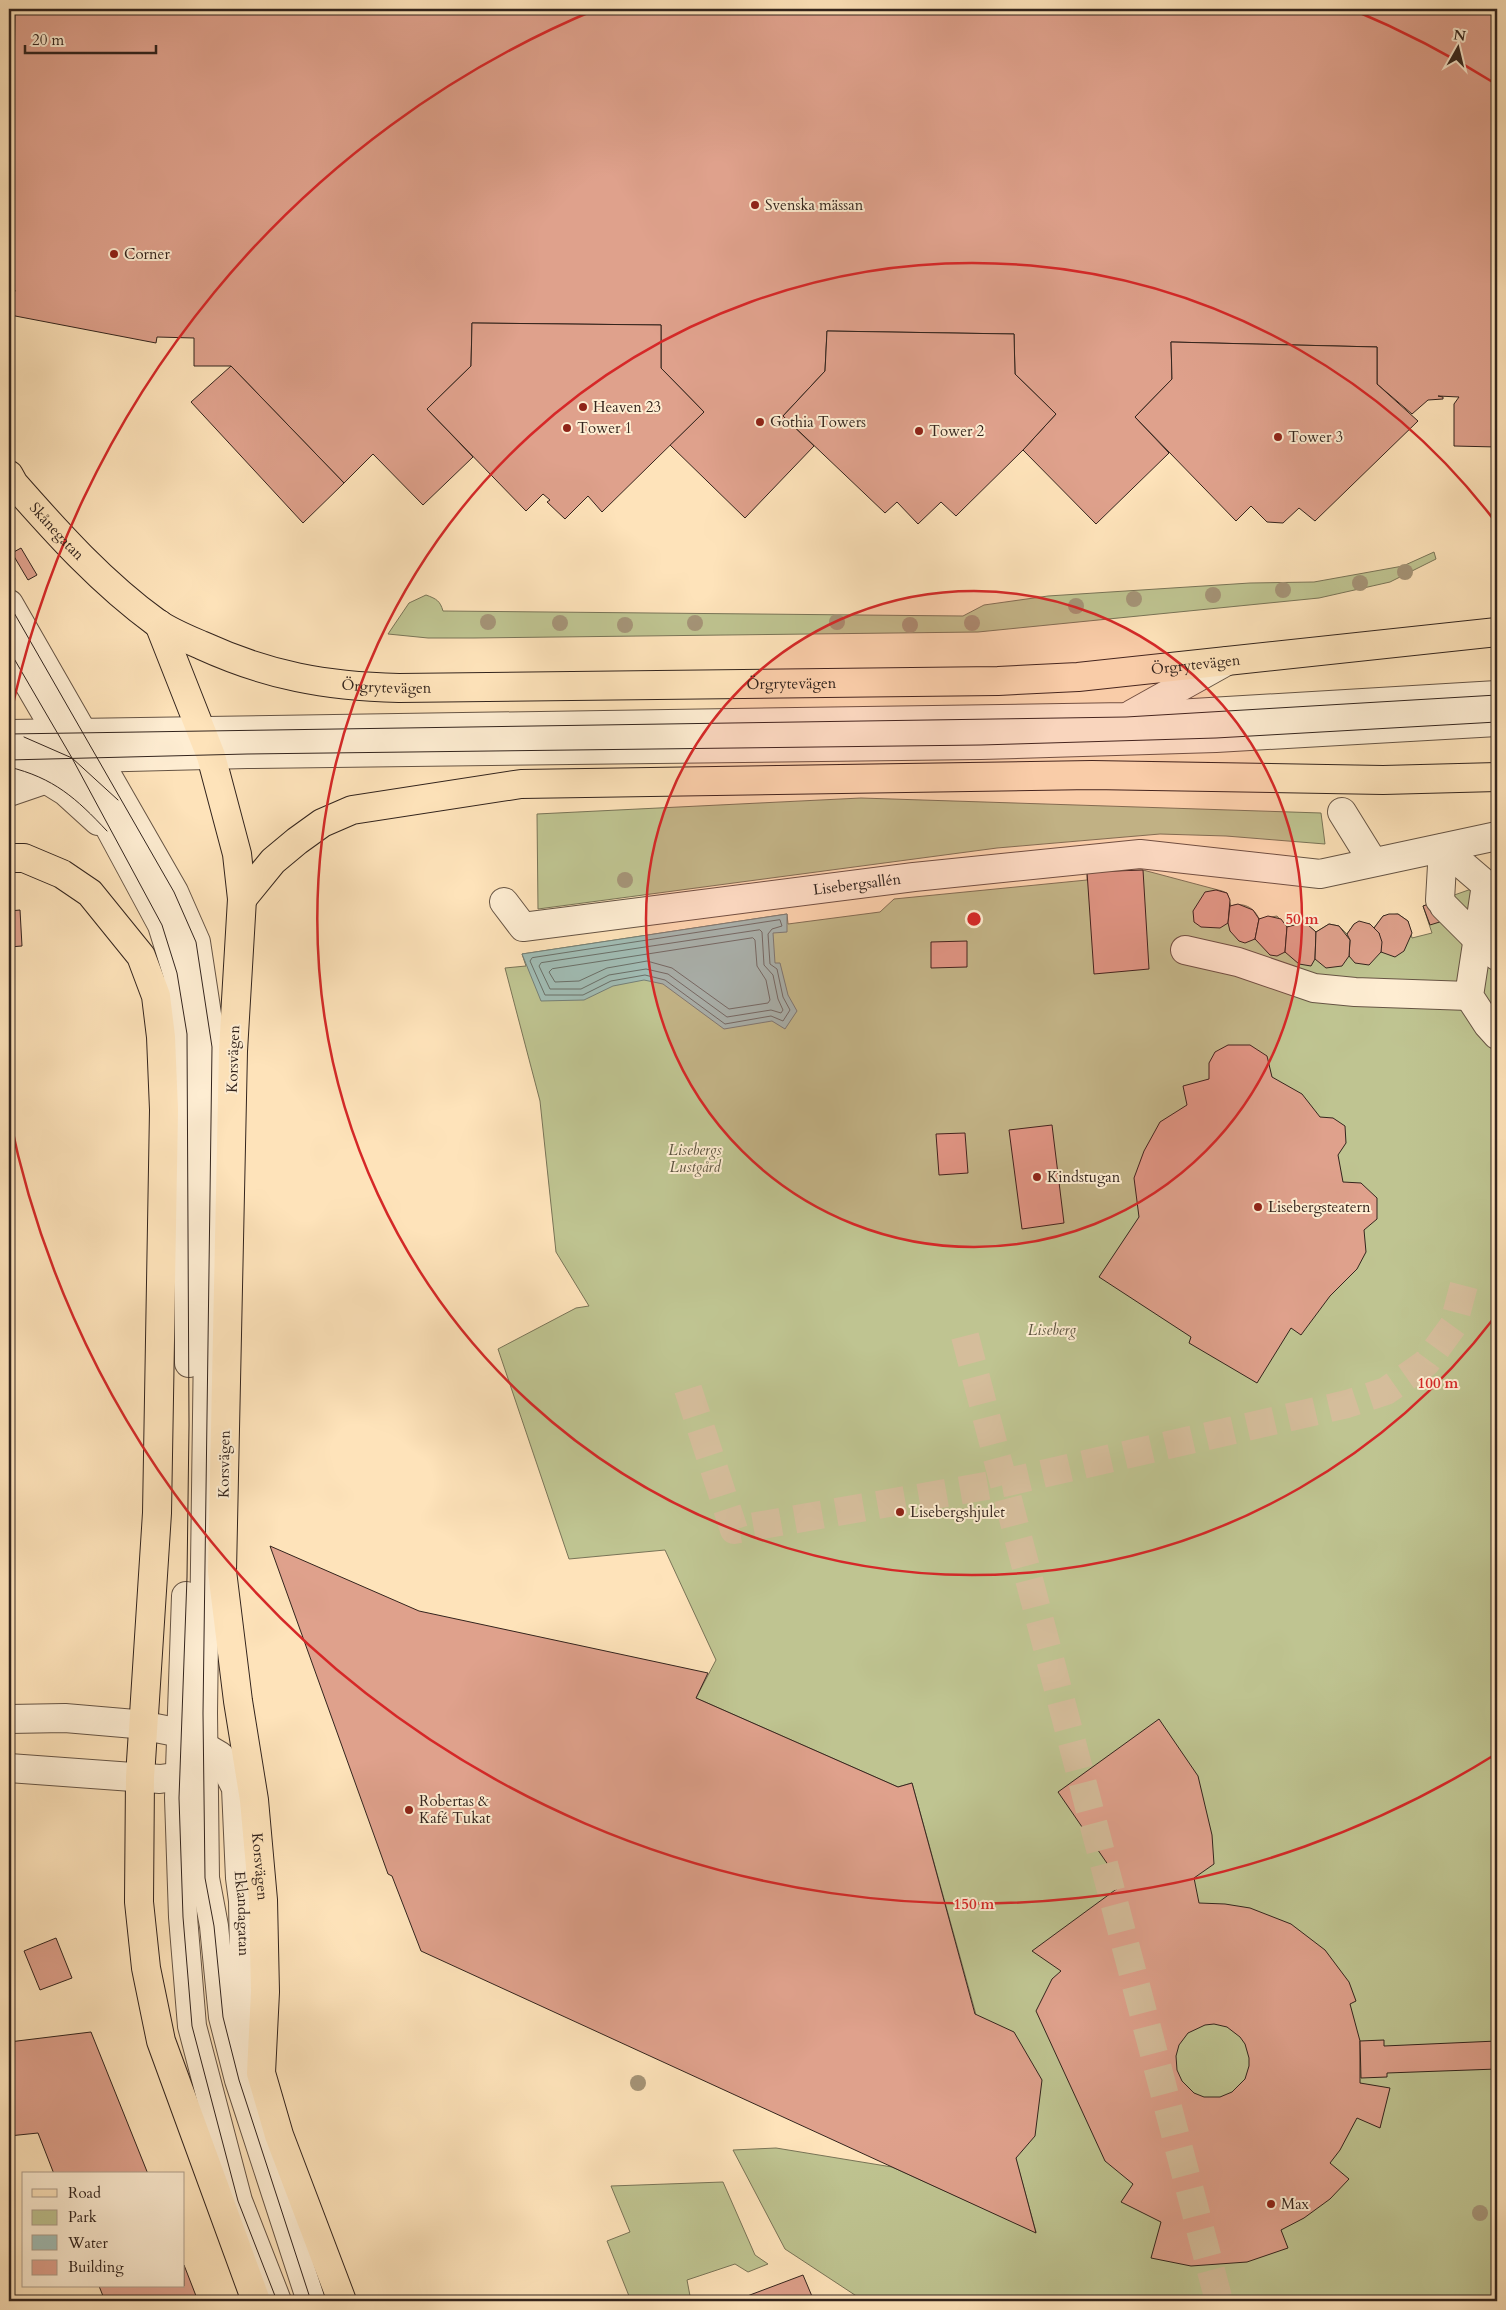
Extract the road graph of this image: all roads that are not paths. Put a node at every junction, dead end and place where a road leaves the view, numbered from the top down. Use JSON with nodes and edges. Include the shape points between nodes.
{"nodes":[{"id":1,"x":9,"y":475,"type":"edge"},
{"id":2,"x":109,"y":584,"type":"joint"},
{"id":3,"x":9,"y":604,"type":"edge"},
{"id":4,"x":159,"y":624,"type":"junction"},
{"id":5,"x":1497,"y":632,"type":"edge"},
{"id":6,"x":9,"y":650,"type":"edge"},
{"id":7,"x":1227,"y":661,"type":"junction"},
{"id":8,"x":1497,"y":695,"type":"edge"},
{"id":9,"x":1126,"y":717,"type":"junction"},
{"id":10,"x":1497,"y":722,"type":"edge"},
{"id":11,"x":72,"y":734,"type":"junction"},
{"id":12,"x":12,"y":744,"type":"edge"},
{"id":13,"x":206,"y":744,"type":"junction"},
{"id":14,"x":982,"y":745,"type":"junction"},
{"id":15,"x":86,"y":758,"type":"junction"},
{"id":16,"x":1092,"y":775,"type":"junction"},
{"id":17,"x":1497,"y":777,"type":"edge"},
{"id":18,"x":47,"y":779,"type":"junction"},
{"id":19,"x":9,"y":792,"type":"edge"},
{"id":20,"x":1342,"y":812,"type":"dead end"},
{"id":21,"x":1497,"y":836,"type":"edge"},
{"id":22,"x":117,"y":840,"type":"junction"},
{"id":23,"x":1443,"y":848,"type":"junction"},
{"id":24,"x":9,"y":858,"type":"edge"},
{"id":25,"x":1372,"y":862,"type":"junction"},
{"id":26,"x":242,"y":900,"type":"junction"},
{"id":27,"x":504,"y":902,"type":"dead end"},
{"id":28,"x":1488,"y":948,"type":"edge"},
{"id":29,"x":1185,"y":950,"type":"dead end"},
{"id":30,"x":1469,"y":996,"type":"junction"},
{"id":31,"x":1497,"y":1034,"type":"edge"},
{"id":32,"x":198,"y":1052,"type":"junction"},
{"id":33,"x":207,"y":1425,"type":"junction"},
{"id":34,"x":238,"y":1701,"type":"junction"},
{"id":35,"x":9,"y":1719,"type":"edge"},
{"id":36,"x":142,"y":1726,"type":"junction"},
{"id":37,"x":197,"y":1756,"type":"junction"},
{"id":38,"x":9,"y":1768,"type":"edge"},
{"id":39,"x":140,"y":1777,"type":"junction"},
{"id":40,"x":261,"y":2073,"type":"junction"},
{"id":41,"x":256,"y":2301,"type":"edge"},
{"id":42,"x":277,"y":2301,"type":"edge"},
{"id":43,"x":311,"y":2301,"type":"edge"},
{"id":44,"x":342,"y":2301,"type":"edge"}],
"edges":[{"from":1,"to":2,"type":"main road","name":"Skånegatan","via":[[65,542]]},
{"from":2,"to":4,"type":"main road","name":"Örgrytevägen"},
{"from":3,"to":11,"type":"street"},
{"from":4,"to":7,"type":"main road","name":"Örgrytevägen","via":[[228,658],[267,671],[312,681],[360,686],[998,681],[1078,677]]},
{"from":4,"to":13,"type":"main road","name":"Korsvägen"},
{"from":5,"to":7,"type":"main road","name":"Örgrytevägen"},
{"from":6,"to":11,"type":"street"},
{"from":7,"to":9,"type":"street"},
{"from":8,"to":9,"type":"street"},
{"from":9,"to":13,"type":"street"},
{"from":10,"to":14,"type":"street","via":[[1216,738]]},
{"from":11,"to":12,"type":"street"},
{"from":11,"to":13,"type":"street"},
{"from":11,"to":15,"type":"street"},
{"from":12,"to":15,"type":"street"},
{"from":12,"to":18,"type":"street"},
{"from":13,"to":14,"type":"street"},
{"from":13,"to":15,"type":"street"},
{"from":13,"to":26,"type":"main road","name":"Korsvägen","via":[[237,854]]},
{"from":14,"to":16,"type":"street"},
{"from":15,"to":18,"type":"street"},
{"from":15,"to":22,"type":"street"},
{"from":15,"to":32,"type":"street","via":[[99,781],[130,811],[174,892],[196,942]]},
{"from":16,"to":17,"type":"main road","via":[[1383,780]]},
{"from":16,"to":26,"type":"main road","via":[[521,784],[472,791],[352,810],[322,823],[273,861]]},
{"from":18,"to":19,"type":"street"},
{"from":18,"to":22,"type":"street","via":[[66,791]]},
{"from":20,"to":25,"type":"street"},
{"from":21,"to":23,"type":"street"},
{"from":22,"to":32,"type":"street","via":[[162,925],[178,973],[187,1034]]},
{"from":23,"to":25,"type":"street"},
{"from":23,"to":28,"type":"street","via":[[1485,887]]},
{"from":23,"to":28,"type":"street","via":[[1442,903]]},
{"from":24,"to":32,"type":"main road","name":"Korsvägen","via":[[24,858],[62,874],[90,893],[141,956],[156,996]]},
{"from":25,"to":27,"type":"street","name":"Lisebergsallén","via":[[1320,874],[1204,869],[1140,854],[924,876],[523,927]]},
{"from":26,"to":32,"type":"main road","name":"Korsvägen"},
{"from":28,"to":30,"type":"street"},
{"from":29,"to":30,"type":"street","via":[[1238,962],[1314,988]]},
{"from":30,"to":31,"type":"street"},
{"from":32,"to":33,"type":"main road","name":"Korsvägen"},
{"from":32,"to":33,"type":"street"},
{"from":32,"to":36,"type":"main road","name":"Korsvägen","via":[[164,1110],[157,1513]]},
{"from":33,"to":34,"type":"main road","name":"Korsvägen"},
{"from":33,"to":37,"type":"street"},
{"from":34,"to":37,"type":"street","via":[[228,1749]]},
{"from":34,"to":40,"type":"main road","name":"Korsvägen","via":[[254,1800],[263,1900],[266,1992]]},
{"from":35,"to":36,"type":"street","via":[[65,1718]]},
{"from":36,"to":37,"type":"street"},
{"from":36,"to":39,"type":"main road","name":"Korsvägen"},
{"from":37,"to":39,"type":"street","via":[[160,1779]]},
{"from":37,"to":40,"type":"street","name":"Eklandagatan","via":[[236,1788],[245,2006]]},
{"from":37,"to":42,"type":"street","via":[[183,1917],[192,2026],[238,2201]]},
{"from":37,"to":43,"type":"street","via":[[205,1878],[214,1926],[223,2017],[239,2080]]},
{"from":38,"to":39,"type":"street"},
{"from":39,"to":41,"type":"main road","name":"Korsvägen","via":[[139,1902],[146,1968],[161,2041]]},
{"from":40,"to":44,"type":"main road","name":"Korsvägen","via":[[279,2134]]}]}
